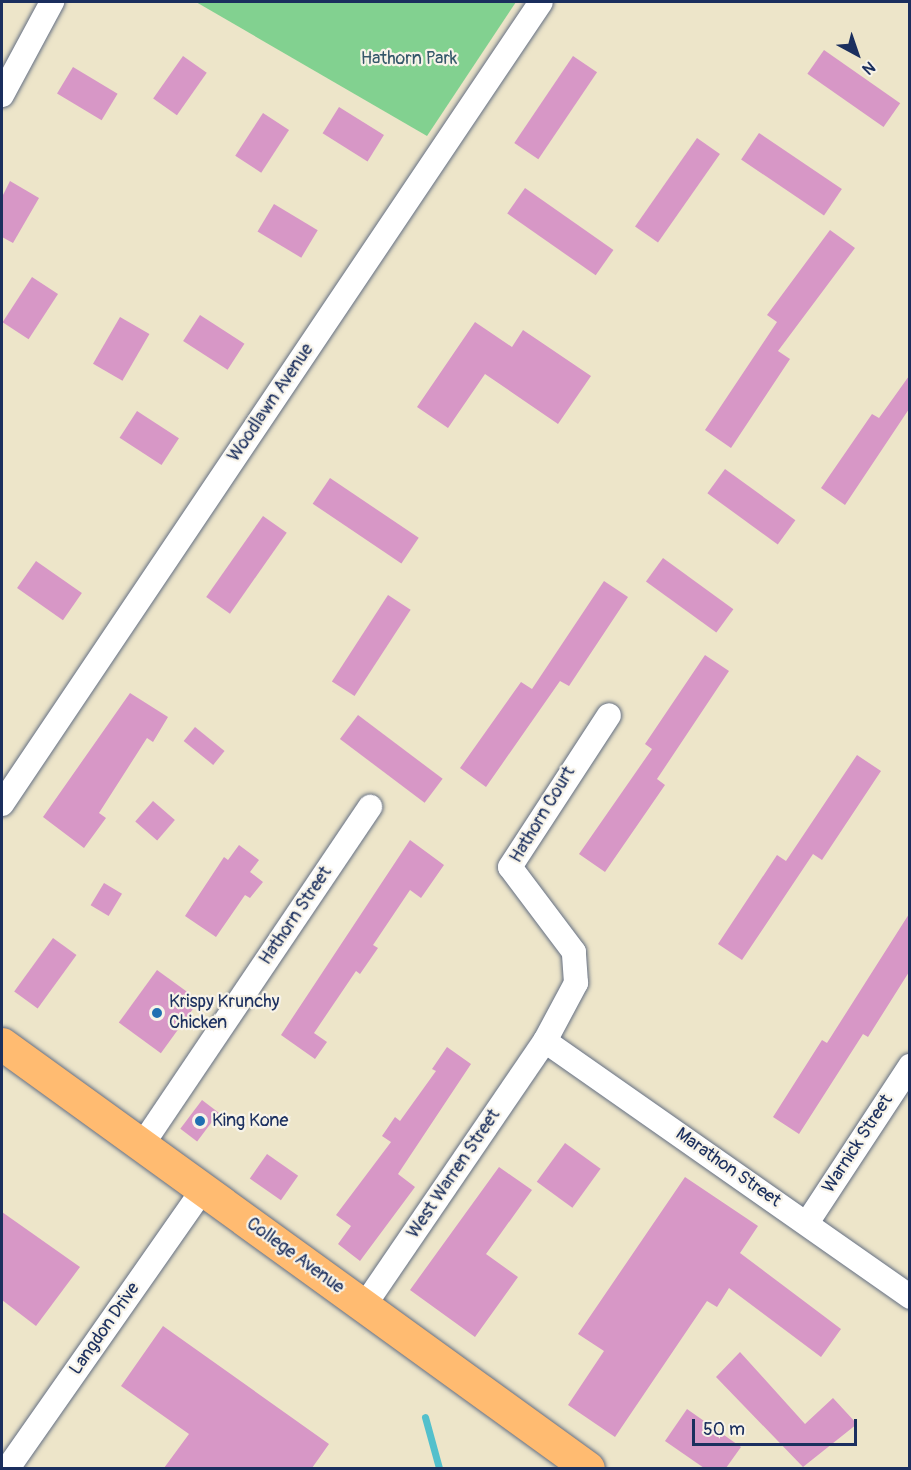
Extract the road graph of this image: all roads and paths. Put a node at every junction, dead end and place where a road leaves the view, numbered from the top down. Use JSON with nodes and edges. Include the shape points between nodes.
{"nodes":[{"id":1,"x":52,"y":2,"type":"edge"},
{"id":2,"x":541,"y":2,"type":"edge"},
{"id":3,"x":2,"y":95,"type":"edge"},
{"id":4,"x":609,"y":715,"type":"dead end"},
{"id":5,"x":2,"y":804,"type":"edge"},
{"id":6,"x":370,"y":807,"type":"dead end"},
{"id":7,"x":545,"y":1041,"type":"junction"},
{"id":8,"x":2,"y":1044,"type":"edge"},
{"id":9,"x":909,"y":1065,"type":"edge"},
{"id":10,"x":142,"y":1145,"type":"junction"},
{"id":11,"x":203,"y":1190,"type":"junction"},
{"id":12,"x":807,"y":1223,"type":"junction"},
{"id":13,"x":909,"y":1297,"type":"edge"},
{"id":14,"x":364,"y":1306,"type":"junction"},
{"id":15,"x":8,"y":1468,"type":"edge"},
{"id":16,"x":588,"y":1468,"type":"edge"}],
"edges":[{"from":1,"to":3,"type":"street"},
{"from":2,"to":5,"type":"street","name":"Woodlawn Avenue"},
{"from":4,"to":7,"type":"street","name":"Hathorn Court","via":[[510,867],[574,951],[576,984]]},
{"from":6,"to":10,"type":"street","name":"Hathorn Street"},
{"from":7,"to":12,"type":"street","name":"Marathon Street"},
{"from":7,"to":14,"type":"street","name":"West Warren Street"},
{"from":8,"to":10,"type":"main road","name":"College Avenue"},
{"from":9,"to":12,"type":"street","name":"Warnick Street"},
{"from":10,"to":11,"type":"main road","name":"College Avenue"},
{"from":11,"to":14,"type":"main road","name":"College Avenue"},
{"from":11,"to":15,"type":"street","name":"Langdon Drive"},
{"from":12,"to":13,"type":"street","name":"Marathon Street"},
{"from":14,"to":16,"type":"main road","name":"College Avenue"}]}
